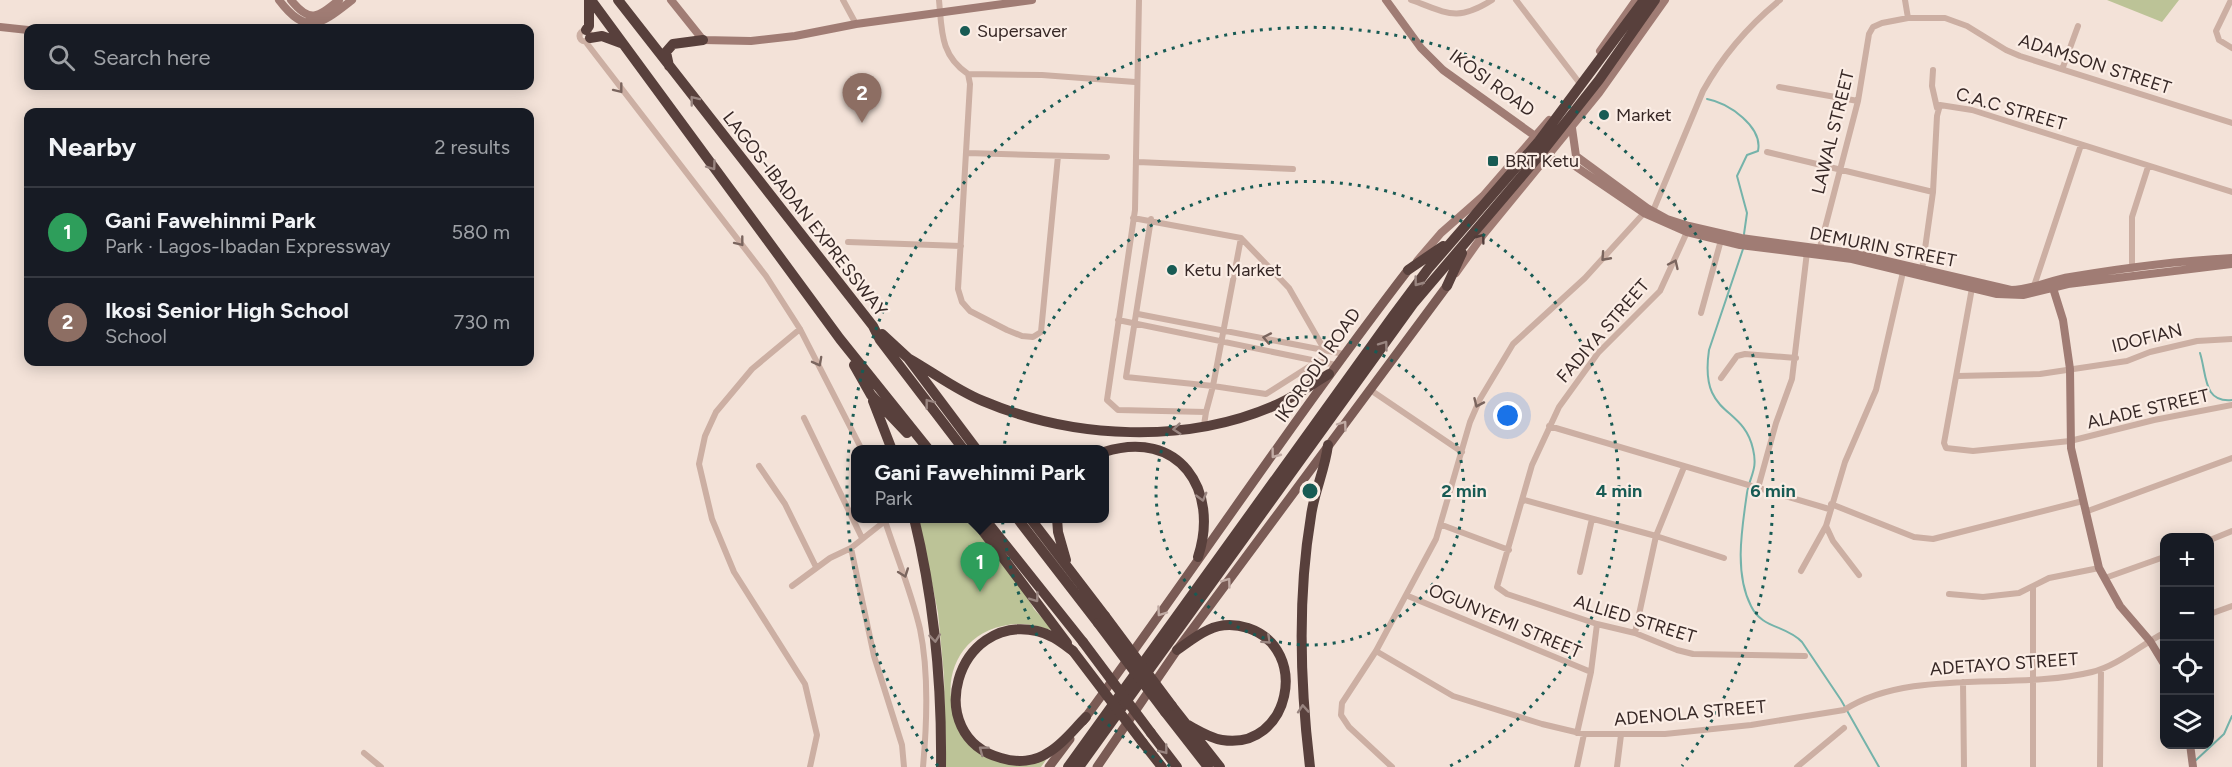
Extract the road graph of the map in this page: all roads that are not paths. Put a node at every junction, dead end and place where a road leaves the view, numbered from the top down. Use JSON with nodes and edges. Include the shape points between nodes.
{"nodes":[{"id":1,"x":279,"y":0,"type":"edge"},
{"id":2,"x":291,"y":0,"type":"edge"},
{"id":3,"x":339,"y":0,"type":"edge"},
{"id":4,"x":352,"y":0,"type":"edge"},
{"id":5,"x":590,"y":0,"type":"edge"},
{"id":6,"x":618,"y":0,"type":"edge"},
{"id":7,"x":671,"y":0,"type":"edge"},
{"id":8,"x":843,"y":0,"type":"edge"},
{"id":9,"x":939,"y":0,"type":"edge"},
{"id":10,"x":1026,"y":0,"type":"edge"},
{"id":11,"x":1032,"y":0,"type":"edge"},
{"id":12,"x":1138,"y":0,"type":"edge"},
{"id":13,"x":1386,"y":0,"type":"edge"},
{"id":14,"x":1411,"y":0,"type":"edge"},
{"id":15,"x":1492,"y":0,"type":"edge"},
{"id":16,"x":1516,"y":0,"type":"edge"},
{"id":17,"x":1636,"y":0,"type":"edge"},
{"id":18,"x":1644,"y":0,"type":"edge"},
{"id":19,"x":1655,"y":0,"type":"edge"},
{"id":20,"x":1665,"y":0,"type":"edge"},
{"id":21,"x":1780,"y":0,"type":"edge"},
{"id":22,"x":1905,"y":0,"type":"edge"},
{"id":23,"x":2231,"y":0,"type":"edge"},
{"id":24,"x":940,"y":13,"type":"junction"},
{"id":25,"x":1908,"y":18,"type":"junction"},
{"id":26,"x":299,"y":23,"type":"edge"},
{"id":27,"x":318,"y":23,"type":"edge"},
{"id":28,"x":1882,"y":23,"type":"joint"},
{"id":29,"x":856,"y":24,"type":"junction"},
{"id":30,"x":2078,"y":26,"type":"dead end"},
{"id":31,"x":0,"y":27,"type":"edge"},
{"id":32,"x":24,"y":30,"type":"edge"},
{"id":33,"x":587,"y":37,"type":"junction"},
{"id":34,"x":704,"y":40,"type":"junction"},
{"id":35,"x":623,"y":44,"type":"junction"},
{"id":36,"x":2232,"y":48,"type":"edge"},
{"id":37,"x":2063,"y":67,"type":"junction"},
{"id":38,"x":670,"y":69,"type":"junction"},
{"id":39,"x":1933,"y":70,"type":"dead end"},
{"id":40,"x":968,"y":74,"type":"junction"},
{"id":41,"x":1578,"y":81,"type":"junction"},
{"id":42,"x":1135,"y":82,"type":"junction"},
{"id":43,"x":1779,"y":87,"type":"dead end"},
{"id":44,"x":1858,"y":101,"type":"junction"},
{"id":45,"x":1937,"y":108,"type":"junction"},
{"id":46,"x":2232,"y":123,"type":"edge"},
{"id":47,"x":1572,"y":128,"type":"junction"},
{"id":48,"x":1535,"y":136,"type":"junction"},
{"id":49,"x":2081,"y":145,"type":"junction"},
{"id":50,"x":967,"y":153,"type":"junction"},
{"id":51,"x":1767,"y":153,"type":"dead end"},
{"id":52,"x":1547,"y":155,"type":"junction"},
{"id":53,"x":1058,"y":156,"type":"junction"},
{"id":54,"x":1107,"y":157,"type":"dead end"},
{"id":55,"x":1138,"y":162,"type":"junction"},
{"id":56,"x":2148,"y":167,"type":"junction"},
{"id":57,"x":1293,"y":169,"type":"dead end"},
{"id":58,"x":1841,"y":169,"type":"junction"},
{"id":59,"x":1933,"y":192,"type":"junction"},
{"id":60,"x":2232,"y":192,"type":"edge"},
{"id":61,"x":1653,"y":211,"type":"junction"},
{"id":62,"x":1644,"y":213,"type":"junction"},
{"id":63,"x":1133,"y":218,"type":"junction"},
{"id":64,"x":1151,"y":219,"type":"junction"},
{"id":65,"x":1687,"y":232,"type":"junction"},
{"id":66,"x":1455,"y":237,"type":"junction"},
{"id":67,"x":1242,"y":238,"type":"junction"},
{"id":68,"x":1721,"y":240,"type":"junction"},
{"id":69,"x":848,"y":242,"type":"dead end"},
{"id":70,"x":1466,"y":242,"type":"junction"},
{"id":71,"x":1741,"y":242,"type":"junction"},
{"id":72,"x":961,"y":246,"type":"junction"},
{"id":73,"x":1808,"y":250,"type":"junction"},
{"id":74,"x":1819,"y":252,"type":"junction"},
{"id":75,"x":2232,"y":258,"type":"edge"},
{"id":76,"x":2232,"y":264,"type":"edge"},
{"id":77,"x":2132,"y":268,"type":"junction"},
{"id":78,"x":1408,"y":270,"type":"junction"},
{"id":79,"x":1922,"y":270,"type":"junction"},
{"id":80,"x":1903,"y":272,"type":"junction"},
{"id":81,"x":1447,"y":286,"type":"junction"},
{"id":82,"x":2034,"y":286,"type":"junction"},
{"id":83,"x":1972,"y":288,"type":"junction"},
{"id":84,"x":2053,"y":288,"type":"junction"},
{"id":85,"x":1701,"y":313,"type":"dead end"},
{"id":86,"x":1138,"y":314,"type":"junction"},
{"id":87,"x":1118,"y":320,"type":"junction"},
{"id":88,"x":1135,"y":324,"type":"junction"},
{"id":89,"x":873,"y":326,"type":"junction"},
{"id":90,"x":800,"y":329,"type":"junction"},
{"id":91,"x":1225,"y":330,"type":"junction"},
{"id":92,"x":840,"y":339,"type":"junction"},
{"id":93,"x":2232,"y":339,"type":"edge"},
{"id":94,"x":1222,"y":341,"type":"junction"},
{"id":95,"x":1324,"y":350,"type":"junction"},
{"id":96,"x":1344,"y":354,"type":"junction"},
{"id":97,"x":908,"y":358,"type":"junction"},
{"id":98,"x":1796,"y":358,"type":"junction"},
{"id":99,"x":1318,"y":361,"type":"junction"},
{"id":100,"x":2070,"y":369,"type":"junction"},
{"id":101,"x":1332,"y":370,"type":"junction"},
{"id":102,"x":1957,"y":376,"type":"junction"},
{"id":103,"x":1720,"y":378,"type":"dead end"},
{"id":104,"x":1213,"y":386,"type":"junction"},
{"id":105,"x":1368,"y":389,"type":"junction"},
{"id":106,"x":871,"y":395,"type":"junction"},
{"id":107,"x":2232,"y":405,"type":"edge"},
{"id":108,"x":1206,"y":412,"type":"junction"},
{"id":109,"x":804,"y":418,"type":"dead end"},
{"id":110,"x":1204,"y":425,"type":"junction"},
{"id":111,"x":1549,"y":426,"type":"junction"},
{"id":112,"x":2070,"y":441,"type":"junction"},
{"id":113,"x":858,"y":445,"type":"edge"},
{"id":114,"x":890,"y":445,"type":"edge"},
{"id":115,"x":916,"y":445,"type":"edge"},
{"id":116,"x":925,"y":445,"type":"edge"},
{"id":117,"x":960,"y":445,"type":"edge"},
{"id":118,"x":973,"y":445,"type":"edge"},
{"id":119,"x":1328,"y":446,"type":"junction"},
{"id":120,"x":1109,"y":451,"type":"edge"},
{"id":121,"x":1462,"y":452,"type":"junction"},
{"id":122,"x":2232,"y":458,"type":"edge"},
{"id":123,"x":759,"y":466,"type":"dead end"},
{"id":124,"x":1684,"y":467,"type":"junction"},
{"id":125,"x":1757,"y":488,"type":"junction"},
{"id":126,"x":1524,"y":500,"type":"junction"},
{"id":127,"x":2083,"y":501,"type":"junction"},
{"id":128,"x":1830,"y":506,"type":"junction"},
{"id":129,"x":2085,"y":512,"type":"junction"},
{"id":130,"x":851,"y":515,"type":"edge"},
{"id":131,"x":1592,"y":519,"type":"junction"},
{"id":132,"x":855,"y":523,"type":"edge"},
{"id":133,"x":881,"y":523,"type":"edge"},
{"id":134,"x":886,"y":523,"type":"edge"},
{"id":135,"x":915,"y":523,"type":"edge"},
{"id":136,"x":977,"y":523,"type":"edge"},
{"id":137,"x":987,"y":523,"type":"edge"},
{"id":138,"x":1020,"y":523,"type":"edge"},
{"id":139,"x":1033,"y":523,"type":"edge"},
{"id":140,"x":1058,"y":523,"type":"edge"},
{"id":141,"x":1442,"y":525,"type":"junction"},
{"id":142,"x":1826,"y":526,"type":"junction"},
{"id":143,"x":2232,"y":531,"type":"edge"},
{"id":144,"x":1656,"y":536,"type":"junction"},
{"id":145,"x":862,"y":538,"type":"junction"},
{"id":146,"x":2214,"y":538,"type":"edge"},
{"id":147,"x":851,"y":548,"type":"junction"},
{"id":148,"x":1509,"y":550,"type":"junction"},
{"id":149,"x":1198,"y":557,"type":"junction"},
{"id":150,"x":1724,"y":558,"type":"dead end"},
{"id":151,"x":2160,"y":558,"type":"edge"},
{"id":152,"x":816,"y":567,"type":"junction"},
{"id":153,"x":2099,"y":568,"type":"junction"},
{"id":154,"x":1069,"y":569,"type":"junction"},
{"id":155,"x":1801,"y":571,"type":"dead end"},
{"id":156,"x":1580,"y":572,"type":"dead end"},
{"id":157,"x":1859,"y":575,"type":"dead end"},
{"id":158,"x":2105,"y":578,"type":"junction"},
{"id":159,"x":792,"y":586,"type":"dead end"},
{"id":160,"x":1497,"y":586,"type":"joint"},
{"id":161,"x":2033,"y":587,"type":"junction"},
{"id":162,"x":1949,"y":594,"type":"dead end"},
{"id":163,"x":1408,"y":596,"type":"junction"},
{"id":164,"x":2232,"y":606,"type":"edge"},
{"id":165,"x":2214,"y":613,"type":"edge"},
{"id":166,"x":1102,"y":619,"type":"junction"},
{"id":167,"x":1597,"y":624,"type":"junction"},
{"id":168,"x":1635,"y":633,"type":"junction"},
{"id":169,"x":2160,"y":635,"type":"edge"},
{"id":170,"x":2150,"y":641,"type":"junction"},
{"id":171,"x":1177,"y":650,"type":"junction"},
{"id":172,"x":1073,"y":651,"type":"junction"},
{"id":173,"x":1376,"y":651,"type":"junction"},
{"id":174,"x":1804,"y":656,"type":"dead end"},
{"id":175,"x":2160,"y":657,"type":"edge"},
{"id":176,"x":2101,"y":670,"type":"junction"},
{"id":177,"x":1591,"y":672,"type":"junction"},
{"id":178,"x":2033,"y":679,"type":"junction"},
{"id":179,"x":1963,"y":682,"type":"junction"},
{"id":180,"x":1169,"y":709,"type":"junction"},
{"id":181,"x":1844,"y":710,"type":"joint"},
{"id":182,"x":1086,"y":717,"type":"junction"},
{"id":183,"x":1188,"y":725,"type":"junction"},
{"id":184,"x":1844,"y":728,"type":"dead end"},
{"id":185,"x":1581,"y":733,"type":"junction"},
{"id":186,"x":1621,"y":735,"type":"junction"},
{"id":187,"x":364,"y":753,"type":"dead end"},
{"id":188,"x":381,"y":767,"type":"edge"},
{"id":189,"x":810,"y":767,"type":"edge"},
{"id":190,"x":904,"y":767,"type":"edge"},
{"id":191,"x":923,"y":767,"type":"edge"},
{"id":192,"x":941,"y":767,"type":"edge"},
{"id":193,"x":1049,"y":767,"type":"edge"},
{"id":194,"x":1068,"y":767,"type":"edge"},
{"id":195,"x":1079,"y":767,"type":"edge"},
{"id":196,"x":1097,"y":767,"type":"edge"},
{"id":197,"x":1162,"y":767,"type":"edge"},
{"id":198,"x":1177,"y":767,"type":"edge"},
{"id":199,"x":1208,"y":767,"type":"edge"},
{"id":200,"x":1220,"y":767,"type":"edge"},
{"id":201,"x":1310,"y":767,"type":"edge"},
{"id":202,"x":1392,"y":767,"type":"edge"},
{"id":203,"x":1577,"y":767,"type":"edge"},
{"id":204,"x":1617,"y":767,"type":"edge"},
{"id":205,"x":1797,"y":767,"type":"edge"},
{"id":206,"x":1964,"y":767,"type":"edge"},
{"id":207,"x":2033,"y":767,"type":"edge"},
{"id":208,"x":2100,"y":767,"type":"edge"}],
"edges":[{"from":1,"to":26,"type":"street"},
{"from":2,"to":26,"type":"street"},
{"from":3,"to":27,"type":"street"},
{"from":4,"to":27,"type":"street"},
{"from":5,"to":33,"type":"highway"},
{"from":5,"to":35,"type":"highway"},
{"from":6,"to":38,"type":"highway","name":"LAGOS-IBADAN EXPRESSWAY"},
{"from":7,"to":34,"type":"street"},
{"from":8,"to":29,"type":"street"},
{"from":9,"to":24,"type":"street"},
{"from":10,"to":11,"type":"street"},
{"from":10,"to":24,"type":"street"},
{"from":12,"to":42,"type":"street"},
{"from":13,"to":48,"type":"street","name":"IKOSI ROAD","via":[[1421,48],[1443,70]]},
{"from":14,"to":15,"type":"street","via":[[1448,15]]},
{"from":16,"to":41,"type":"street"},
{"from":17,"to":41,"type":"street","name":"IKORODU ROAD"},
{"from":18,"to":66,"type":"highway","name":"IKORODU ROAD","via":[[1546,132]]},
{"from":19,"to":52,"type":"highway"},
{"from":20,"to":47,"type":"street"},
{"from":21,"to":61,"type":"street","via":[[1742,35],[1713,73]]},
{"from":22,"to":25,"type":"street"},
{"from":23,"to":36,"type":"street","via":[[2216,31],[2219,40]]},
{"from":24,"to":29,"type":"street"},
{"from":24,"to":40,"type":"street","via":[[945,51]]},
{"from":25,"to":28,"type":"street","name":"ADAMSON STREET"},
{"from":25,"to":37,"type":"street","name":"ADAMSON STREET","via":[[1958,22],[2006,50]]},
{"from":26,"to":27,"type":"street","via":[[310,16]]},
{"from":28,"to":44,"type":"street","name":"LAWAL STREET","via":[[1869,34]]},
{"from":29,"to":34,"type":"street","via":[[751,41]]},
{"from":30,"to":37,"type":"street"},
{"from":31,"to":32,"type":"street"},
{"from":33,"to":35,"type":"highway","via":[[602,36]]},
{"from":33,"to":90,"type":"street","one_way":true,"via":[[611,78],[766,276]]},
{"from":34,"to":38,"type":"highway","via":[[669,48],[666,59]]},
{"from":35,"to":92,"type":"highway","one_way":true},
{"from":37,"to":46,"type":"street","name":"ADAMSON STREET"},
{"from":89,"to":38,"type":"highway","name":"LAGOS-IBADAN EXPRESSWAY","one_way":true},
{"from":39,"to":45,"type":"street"},
{"from":40,"to":42,"type":"street"},
{"from":40,"to":50,"type":"street"},
{"from":41,"to":48,"type":"street","name":"IKORODU ROAD"},
{"from":42,"to":55,"type":"street"},
{"from":43,"to":44,"type":"street"},
{"from":44,"to":58,"type":"street","name":"LAWAL STREET"},
{"from":45,"to":49,"type":"street","name":"C.A.C STREET","via":[[1944,104],[1961,107]]},
{"from":45,"to":59,"type":"street","name":"C.A.C STREET"},
{"from":47,"to":52,"type":"street"},
{"from":47,"to":61,"type":"street","name":"DEMURIN STREET","via":[[1576,156]]},
{"from":48,"to":78,"type":"street","name":"IKORODU ROAD","via":[[1483,196],[1441,233]]},
{"from":49,"to":56,"type":"street","name":"C.A.C STREET"},
{"from":49,"to":82,"type":"street"},
{"from":50,"to":53,"type":"street"},
{"from":50,"to":72,"type":"street"},
{"from":51,"to":58,"type":"street"},
{"from":52,"to":62,"type":"street","name":"DEMURIN STREET","via":[[1569,162]]},
{"from":52,"to":70,"type":"highway"},
{"from":81,"to":52,"type":"street","one_way":true},
{"from":53,"to":54,"type":"street"},
{"from":53,"to":72,"type":"street","via":[[1041,332],[1033,337],[1022,336],[966,307],[958,289]]},
{"from":55,"to":57,"type":"street"},
{"from":55,"to":63,"type":"street"},
{"from":56,"to":60,"type":"street","name":"C.A.C STREET"},
{"from":56,"to":77,"type":"street","via":[[2132,218]]},
{"from":58,"to":59,"type":"street"},
{"from":58,"to":74,"type":"street","name":"LAWAL STREET"},
{"from":59,"to":79,"type":"street","name":"C.A.C STREET"},
{"from":61,"to":71,"type":"street","name":"DEMURIN STREET"},
{"from":62,"to":65,"type":"street","name":"DEMURIN STREET"},
{"from":62,"to":121,"type":"street","one_way":true,"via":[[1585,278],[1513,344],[1480,399]]},
{"from":63,"to":64,"type":"street"},
{"from":63,"to":87,"type":"street"},
{"from":64,"to":67,"type":"street"},
{"from":64,"to":86,"type":"street"},
{"from":65,"to":68,"type":"street","name":"DEMURIN STREET"},
{"from":111,"to":65,"type":"street","name":"FADIYA STREET","one_way":true,"via":[[1571,387],[1598,353],[1660,291]]},
{"from":66,"to":78,"type":"highway"},
{"from":66,"to":194,"type":"highway","name":"IKORODU ROAD","one_way":true,"via":[[1393,316]]},
{"from":67,"to":91,"type":"street"},
{"from":67,"to":95,"type":"street","via":[[1289,288]]},
{"from":68,"to":71,"type":"street","name":"DEMURIN STREET"},
{"from":68,"to":85,"type":"street"},
{"from":69,"to":72,"type":"street"},
{"from":70,"to":81,"type":"highway"},
{"from":195,"to":70,"type":"highway","one_way":true,"via":[[1413,304]]},
{"from":71,"to":73,"type":"street","name":"DEMURIN STREET"},
{"from":73,"to":74,"type":"street","name":"DEMURIN STREET"},
{"from":73,"to":98,"type":"street"},
{"from":74,"to":79,"type":"street","name":"DEMURIN STREET","via":[[1853,253]]},
{"from":74,"to":80,"type":"street","name":"DEMURIN STREET"},
{"from":75,"to":77,"type":"street","name":"DEMURIN STREET"},
{"from":76,"to":84,"type":"street","name":"DEMURIN STREET"},
{"from":77,"to":82,"type":"street","name":"DEMURIN STREET"},
{"from":78,"to":96,"type":"main road","name":"IKORODU ROAD"},
{"from":79,"to":82,"type":"street","name":"DEMURIN STREET","via":[[1998,288],[2022,290]]},
{"from":80,"to":83,"type":"street","name":"DEMURIN STREET"},
{"from":80,"to":128,"type":"street","via":[[1876,390]]},
{"from":81,"to":105,"type":"main road"},
{"from":83,"to":84,"type":"street","name":"DEMURIN STREET","via":[[2011,296]]},
{"from":83,"to":102,"type":"street"},
{"from":84,"to":100,"type":"street","via":[[2063,320]]},
{"from":86,"to":88,"type":"street"},
{"from":86,"to":91,"type":"street"},
{"from":87,"to":88,"type":"street"},
{"from":87,"to":108,"type":"street","via":[[1109,403],[1118,410]]},
{"from":88,"to":94,"type":"street"},
{"from":88,"to":104,"type":"street","via":[[1126,377]]},
{"from":89,"to":97,"type":"highway"},
{"from":117,"to":89,"type":"highway","name":"LAGOS-IBADAN EXPRESSWAY","one_way":true},
{"from":90,"to":113,"type":"street","one_way":true},
{"from":90,"to":189,"type":"street","via":[[752,369],[716,412],[699,464],[712,519],[734,572],[806,684],[817,735]]},
{"from":91,"to":94,"type":"street"},
{"from":95,"to":91,"type":"street","one_way":true},
{"from":92,"to":106,"type":"highway"},
{"from":92,"to":116,"type":"highway"},
{"from":93,"to":100,"type":"street","name":"IDOFIAN","via":[[2197,341],[2127,361]]},
{"from":94,"to":99,"type":"street"},
{"from":94,"to":104,"type":"street"},
{"from":95,"to":96,"type":"street"},
{"from":96,"to":101,"type":"main road","name":"IKORODU ROAD"},
{"from":110,"to":97,"type":"highway","one_way":true,"via":[[1145,430],[1063,426],[982,401]]},
{"from":97,"to":118,"type":"highway"},
{"from":98,"to":103,"type":"street","via":[[1745,354],[1737,357]]},
{"from":98,"to":125,"type":"street"},
{"from":99,"to":101,"type":"street"},
{"from":99,"to":104,"type":"street","via":[[1266,394]]},
{"from":100,"to":102,"type":"street","name":"IDOFIAN","via":[[2011,377]]},
{"from":100,"to":112,"type":"street"},
{"from":101,"to":110,"type":"highway","via":[[1276,405]]},
{"from":101,"to":149,"type":"main road","name":"IKORODU ROAD","one_way":true,"via":[[1283,444]]},
{"from":102,"to":112,"type":"street","name":"ALADE STREET","via":[[1946,448],[1973,451]]},
{"from":104,"to":108,"type":"street"},
{"from":119,"to":105,"type":"main road","one_way":true},
{"from":105,"to":121,"type":"street"},
{"from":106,"to":114,"type":"highway"},
{"from":106,"to":115,"type":"highway"},
{"from":107,"to":112,"type":"street","name":"ALADE STREET"},
{"from":108,"to":110,"type":"street"},
{"from":109,"to":130,"type":"street"},
{"from":111,"to":124,"type":"street"},
{"from":111,"to":126,"type":"street","name":"FADIYA STREET","via":[[1532,465]]},
{"from":112,"to":127,"type":"street"},
{"from":171,"to":119,"type":"main road","one_way":true},
{"from":201,"to":119,"type":"highway","one_way":true,"via":[[1303,710],[1303,572],[1311,513]]},
{"from":120,"to":149,"type":"highway","one_way":true,"via":[[1148,448],[1176,459],[1188,469],[1201,490],[1206,516]]},
{"from":121,"to":141,"type":"street"},
{"from":122,"to":129,"type":"street"},
{"from":123,"to":152,"type":"street","via":[[785,504]]},
{"from":124,"to":125,"type":"street"},
{"from":124,"to":144,"type":"street"},
{"from":125,"to":128,"type":"street"},
{"from":126,"to":131,"type":"street"},
{"from":126,"to":148,"type":"street","name":"FADIYA STREET"},
{"from":127,"to":128,"type":"street","via":[[1933,539],[1914,537]]},
{"from":127,"to":129,"type":"street"},
{"from":128,"to":142,"type":"street"},
{"from":129,"to":153,"type":"street"},
{"from":131,"to":144,"type":"street"},
{"from":131,"to":156,"type":"street"},
{"from":132,"to":145,"type":"street"},
{"from":133,"to":145,"type":"street"},
{"from":134,"to":191,"type":"street","one_way":true,"via":[[920,630],[926,737]]},
{"from":135,"to":192,"type":"highway","one_way":true,"via":[[934,621]]},
{"from":136,"to":172,"type":"highway","one_way":true},
{"from":137,"to":198,"type":"highway","one_way":true,"bridge":true},
{"from":138,"to":166,"type":"highway"},
{"from":139,"to":154,"type":"highway"},
{"from":140,"to":154,"type":"highway"},
{"from":141,"to":148,"type":"street"},
{"from":141,"to":163,"type":"street"},
{"from":142,"to":155,"type":"street"},
{"from":142,"to":157,"type":"street"},
{"from":143,"to":146,"type":"street"},
{"from":144,"to":150,"type":"street"},
{"from":144,"to":168,"type":"street"},
{"from":145,"to":147,"type":"street"},
{"from":147,"to":152,"type":"street"},
{"from":147,"to":190,"type":"street","via":[[874,656],[903,745]]},
{"from":148,"to":160,"type":"street","name":"FADIYA STREET"},
{"from":149,"to":182,"type":"main road","name":"IKORODU ROAD","one_way":true},
{"from":151,"to":158,"type":"street"},
{"from":152,"to":159,"type":"street"},
{"from":153,"to":158,"type":"street"},
{"from":153,"to":161,"type":"street","via":[[2049,578]]},
{"from":154,"to":166,"type":"highway"},
{"from":158,"to":170,"type":"street","via":[[2120,606]]},
{"from":160,"to":167,"type":"street","name":"ALLIED STREET","via":[[1507,594]]},
{"from":161,"to":162,"type":"street","via":[[2005,595]]},
{"from":161,"to":178,"type":"street"},
{"from":163,"to":173,"type":"street"},
{"from":163,"to":177,"type":"street","name":"OGUNYEMI STREET"},
{"from":164,"to":165,"type":"street"},
{"from":166,"to":180,"type":"highway","bridge":true},
{"from":167,"to":168,"type":"street","name":"ALLIED STREET"},
{"from":167,"to":177,"type":"street"},
{"from":168,"to":174,"type":"street","name":"ALLIED STREET","via":[[1677,650],[1706,656]]},
{"from":169,"to":170,"type":"street","name":"ADETAYO STREET"},
{"from":170,"to":175,"type":"street"},
{"from":170,"to":176,"type":"street","name":"ADETAYO STREET"},
{"from":171,"to":183,"type":"highway","one_way":true,"via":[[1209,629],[1230,625],[1265,637],[1285,666],[1286,690],[1281,711],[1268,728],[1248,738],[1222,740]]},
{"from":171,"to":196,"type":"main road"},
{"from":182,"to":172,"type":"highway","one_way":true,"via":[[1047,754],[1022,761],[1008,760],[978,747],[967,735],[956,707],[955,692],[963,664],[984,641],[1001,632],[1038,631]]},
{"from":172,"to":197,"type":"highway","bridge":true},
{"from":173,"to":185,"type":"street","name":"ADENOLA STREET","via":[[1453,696]]},
{"from":173,"to":202,"type":"street","via":[[1342,704],[1341,715]]},
{"from":176,"to":178,"type":"street","name":"ADETAYO STREET"},
{"from":176,"to":208,"type":"street"},
{"from":177,"to":185,"type":"street"},
{"from":178,"to":179,"type":"street","name":"ADETAYO STREET"},
{"from":178,"to":207,"type":"street"},
{"from":179,"to":181,"type":"street","name":"ADETAYO STREET","via":[[1919,684],[1855,702]]},
{"from":179,"to":206,"type":"street"},
{"from":180,"to":183,"type":"highway"},
{"from":180,"to":199,"type":"highway"},
{"from":181,"to":186,"type":"street","name":"ADENOLA STREET","via":[[1751,724]]},
{"from":182,"to":193,"type":"main road","name":"IKORODU ROAD"},
{"from":183,"to":200,"type":"highway"},
{"from":184,"to":205,"type":"street"},
{"from":185,"to":186,"type":"street","name":"ADENOLA STREET"},
{"from":185,"to":203,"type":"street"},
{"from":186,"to":204,"type":"street"},
{"from":187,"to":188,"type":"street"}]}
